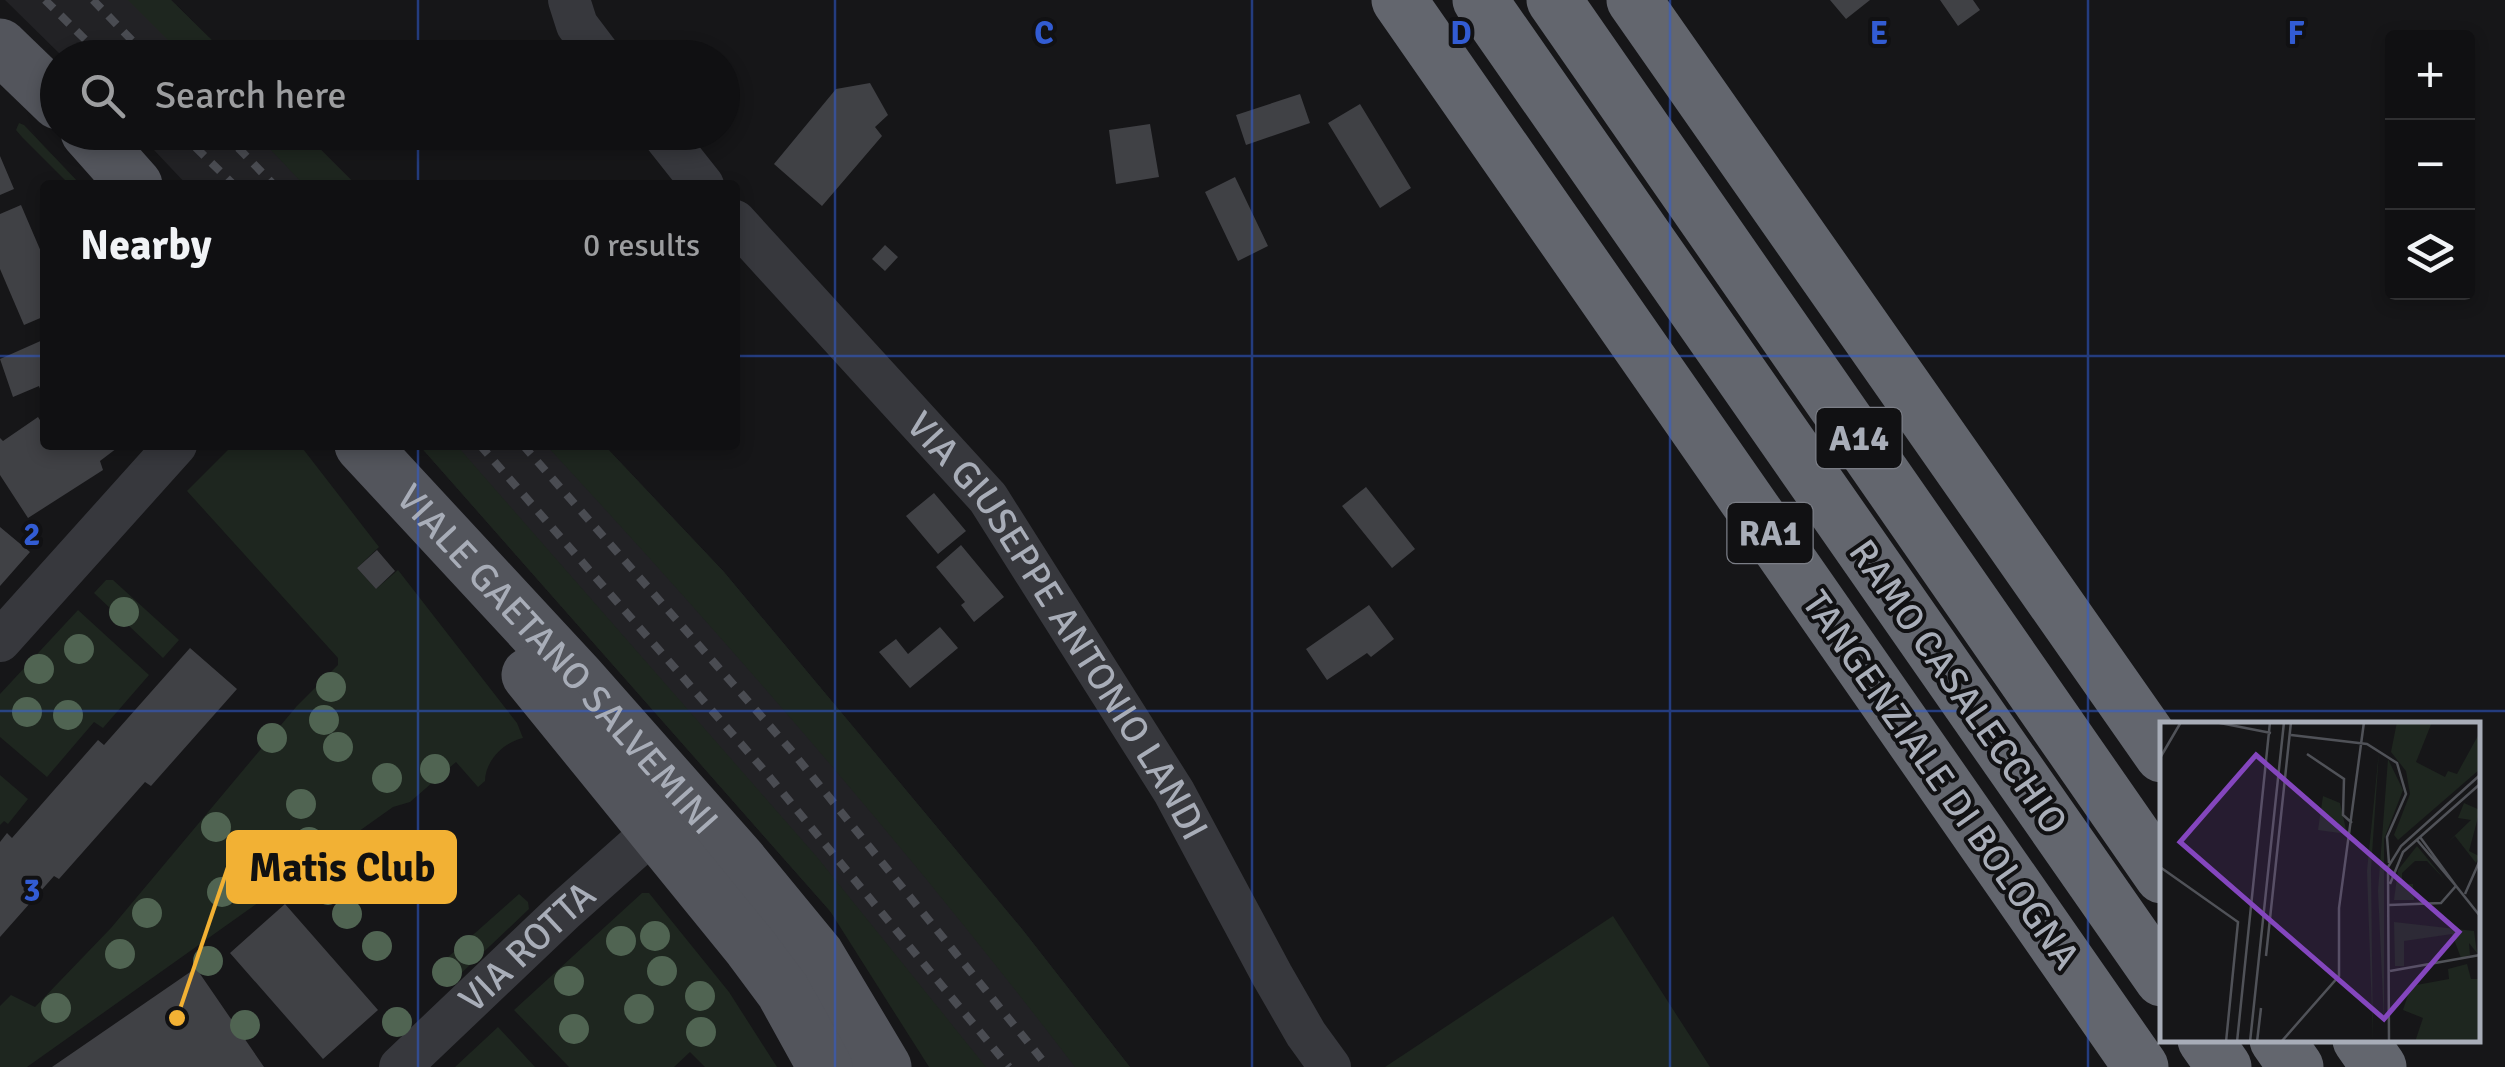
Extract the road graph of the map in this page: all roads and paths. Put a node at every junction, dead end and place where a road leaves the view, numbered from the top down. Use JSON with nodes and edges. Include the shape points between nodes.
{"nodes":[{"id":1,"x":1398,"y":0,"type":"edge"},
{"id":2,"x":1480,"y":0,"type":"edge"},
{"id":3,"x":1554,"y":0,"type":"edge"},
{"id":4,"x":1634,"y":0,"type":"edge"},
{"id":5,"x":0,"y":46,"type":"edge"},
{"id":6,"x":40,"y":85,"type":"edge"},
{"id":7,"x":104,"y":150,"type":"edge"},
{"id":8,"x":675,"y":150,"type":"edge"},
{"id":9,"x":131,"y":180,"type":"edge"},
{"id":10,"x":699,"y":180,"type":"edge"},
{"id":11,"x":740,"y":227,"type":"edge"},
{"id":12,"x":172,"y":450,"type":"edge"},
{"id":13,"x":372,"y":457,"type":"edge"},
{"id":14,"x":0,"y":641,"type":"edge"},
{"id":15,"x":2160,"y":753,"type":"edge"},
{"id":16,"x":655,"y":830,"type":"junction"},
{"id":17,"x":2160,"y":873,"type":"edge"},
{"id":18,"x":2160,"y":976,"type":"edge"},
{"id":19,"x":2206,"y":1042,"type":"edge"},
{"id":20,"x":2278,"y":1042,"type":"edge"},
{"id":21,"x":2361,"y":1042,"type":"edge"},
{"id":22,"x":400,"y":1067,"type":"edge"},
{"id":23,"x":826,"y":1067,"type":"edge"},
{"id":24,"x":884,"y":1067,"type":"edge"},
{"id":25,"x":1330,"y":1067,"type":"edge"},
{"id":26,"x":2141,"y":1067,"type":"edge"},
{"id":27,"x":2224,"y":1067,"type":"edge"},
{"id":28,"x":2296,"y":1067,"type":"edge"},
{"id":29,"x":2380,"y":1067,"type":"edge"}],
"edges":[{"from":1,"to":26,"type":"highway","name":"TANGENZIALE DI BOLOGNA","number":"RA1"},
{"from":2,"to":18,"type":"highway","name":"RAMO CASALECCHIO","number":"A14"},
{"from":3,"to":17,"type":"highway","name":"RAMO CASALECCHIO","number":"A14"},
{"from":4,"to":15,"type":"highway"},
{"from":5,"to":6,"type":"main road"},
{"from":7,"to":9,"type":"main road"},
{"from":8,"to":10,"type":"street"},
{"from":11,"to":25,"type":"street","name":"VIA GIUSEPPE ANTONIO LANDI","via":[[988,498],[1174,792],[1272,976]]},
{"from":12,"to":14,"type":"street"},
{"from":13,"to":16,"type":"main road","name":"VIALE GAETANO SALVEMINI","via":[[542,694]]},
{"from":13,"to":24,"type":"main road","name":"VIALE GAETANO SALVEMINI","via":[[781,910]]},
{"from":16,"to":22,"type":"street","name":"VIA ROTTA"},
{"from":16,"to":23,"type":"main road","name":"VIALE GAETANO SALVEMINI","via":[[783,991]]},
{"from":19,"to":27,"type":"highway"},
{"from":20,"to":28,"type":"highway"},
{"from":21,"to":29,"type":"highway"}]}
